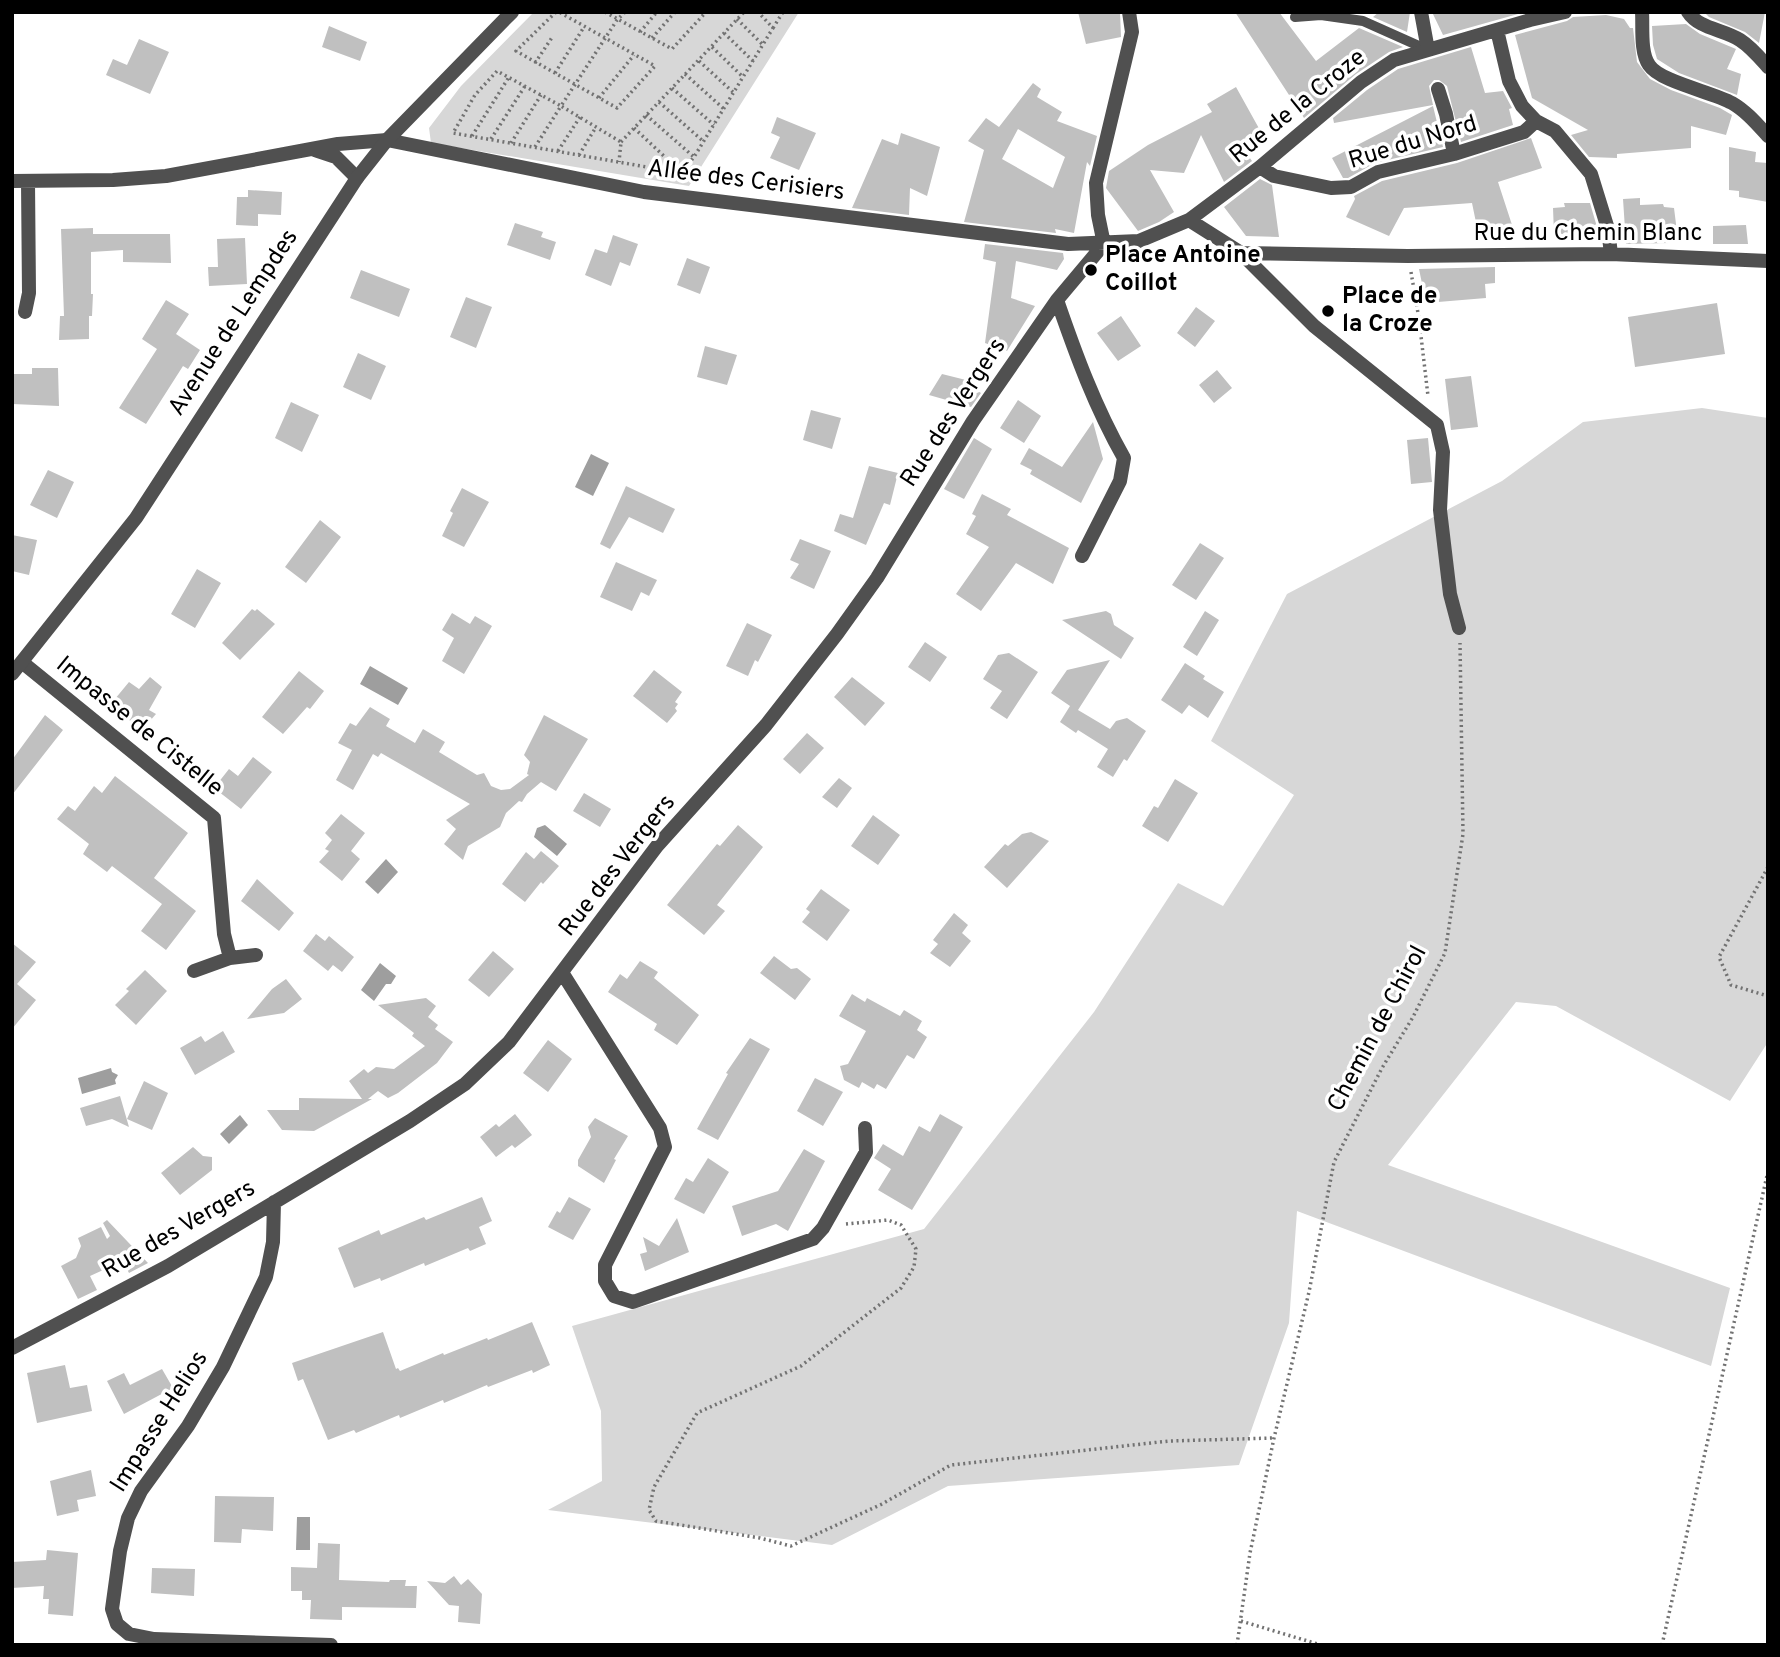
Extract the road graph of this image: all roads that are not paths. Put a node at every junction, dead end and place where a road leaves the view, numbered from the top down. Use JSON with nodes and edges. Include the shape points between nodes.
{"nodes":[{"id":1,"x":512,"y":12,"type":"edge"},
{"id":2,"x":1129,"y":12,"type":"edge"},
{"id":3,"x":1421,"y":12,"type":"edge"},
{"id":4,"x":1565,"y":12,"type":"edge"},
{"id":5,"x":1642,"y":12,"type":"edge"},
{"id":6,"x":1688,"y":12,"type":"edge"},
{"id":7,"x":1295,"y":17,"type":"dead end"},
{"id":8,"x":1497,"y":30,"type":"junction"},
{"id":9,"x":1428,"y":50,"type":"junction"},
{"id":10,"x":1768,"y":67,"type":"edge"},
{"id":11,"x":1438,"y":89,"type":"dead end"},
{"id":12,"x":1536,"y":121,"type":"junction"},
{"id":13,"x":1768,"y":136,"type":"edge"},
{"id":14,"x":387,"y":140,"type":"junction"},
{"id":15,"x":314,"y":150,"type":"junction"},
{"id":16,"x":1454,"y":154,"type":"junction"},
{"id":17,"x":1260,"y":167,"type":"junction"},
{"id":18,"x":356,"y":178,"type":"junction"},
{"id":19,"x":12,"y":181,"type":"edge"},
{"id":20,"x":28,"y":182,"type":"junction"},
{"id":21,"x":1189,"y":220,"type":"junction"},
{"id":22,"x":1104,"y":244,"type":"junction"},
{"id":23,"x":1241,"y":253,"type":"junction"},
{"id":24,"x":1611,"y":254,"type":"junction"},
{"id":25,"x":1768,"y":261,"type":"edge"},
{"id":26,"x":1057,"y":300,"type":"junction"},
{"id":27,"x":25,"y":312,"type":"dead end"},
{"id":28,"x":1083,"y":556,"type":"dead end"},
{"id":29,"x":1460,"y":628,"type":"road end"},
{"id":30,"x":23,"y":663,"type":"junction"},
{"id":31,"x":12,"y":674,"type":"edge"},
{"id":32,"x":256,"y":955,"type":"dead end"},
{"id":33,"x":230,"y":958,"type":"junction"},
{"id":34,"x":194,"y":971,"type":"dead end"},
{"id":35,"x":563,"y":974,"type":"junction"},
{"id":36,"x":865,"y":1128,"type":"dead end"},
{"id":37,"x":274,"y":1202,"type":"junction"},
{"id":38,"x":12,"y":1348,"type":"edge"},
{"id":39,"x":331,"y":1645,"type":"edge"}],
"edges":[{"from":1,"to":14,"type":"street","name":"Avenue de Lempdes"},
{"from":2,"to":22,"type":"street","via":[[1132,32],[1096,183]]},
{"from":3,"to":9,"type":"street"},
{"from":4,"to":8,"type":"street","name":"Rue de la Croze"},
{"from":5,"to":13,"type":"street","via":[[1648,65],[1658,74],[1731,102]]},
{"from":6,"to":10,"type":"street","via":[[1694,21],[1742,41]]},
{"from":7,"to":9,"type":"lane","via":[[1321,15],[1363,21]]},
{"from":8,"to":9,"type":"street","name":"Rue de la Croze"},
{"from":8,"to":12,"type":"street","via":[[1510,81],[1522,106]]},
{"from":9,"to":17,"type":"street","name":"Rue de la Croze","via":[[1394,60],[1361,82]]},
{"from":11,"to":16,"type":"street"},
{"from":12,"to":16,"type":"street","name":"Rue du Nord","via":[[1524,132]]},
{"from":12,"to":24,"type":"street","via":[[1555,131],[1591,174]]},
{"from":14,"to":15,"type":"street","name":"Allée des Cerisiers"},
{"from":14,"to":18,"type":"street","name":"Avenue de Lempdes"},
{"from":14,"to":22,"type":"street","name":"Allée des Cerisiers","via":[[644,192],[1068,244]]},
{"from":15,"to":18,"type":"street","via":[[336,158]]},
{"from":15,"to":20,"type":"street","name":"Allée des Cerisiers","via":[[166,176]]},
{"from":16,"to":17,"type":"street","name":"Rue du Nord","via":[[1378,172],[1351,187],[1331,188],[1273,176]]},
{"from":17,"to":21,"type":"street","name":"Rue de la Croze"},
{"from":18,"to":30,"type":"street","name":"Avenue de Lempdes","via":[[136,518]]},
{"from":19,"to":20,"type":"street","name":"Allée des Cerisiers"},
{"from":20,"to":27,"type":"street","via":[[29,293]]},
{"from":21,"to":22,"type":"street","via":[[1139,241]]},
{"from":21,"to":23,"type":"street"},
{"from":22,"to":26,"type":"street","name":"Rue des Vergers"},
{"from":23,"to":24,"type":"street","name":"Rue du Chemin Blanc"},
{"from":23,"to":29,"type":"street","via":[[1314,326],[1437,425],[1443,452],[1440,510],[1450,594]]},
{"from":24,"to":25,"type":"street","name":"Rue du Chemin Blanc"},
{"from":26,"to":28,"type":"street","via":[[1102,421],[1124,458],[1120,481]]},
{"from":26,"to":35,"type":"street","name":"Rue des Vergers","via":[[973,421],[877,578],[837,634],[765,725],[657,846]]},
{"from":30,"to":31,"type":"street","name":"Avenue de Lempdes"},
{"from":30,"to":33,"type":"street","name":"Impasse de Cistelle","via":[[214,818]]},
{"from":32,"to":33,"type":"street"},
{"from":33,"to":34,"type":"street"},
{"from":35,"to":36,"type":"street","via":[[660,1128],[665,1147],[605,1265],[605,1281],[614,1296],[633,1302],[813,1239],[866,1152]]},
{"from":35,"to":37,"type":"street","name":"Rue des Vergers","via":[[509,1042],[466,1084]]},
{"from":37,"to":38,"type":"street","name":"Rue des Vergers","via":[[168,1266]]},
{"from":37,"to":39,"type":"street","name":"Impasse Helios","via":[[266,1277],[223,1367],[128,1518],[113,1609],[117,1624],[130,1634],[154,1639]]}]}
